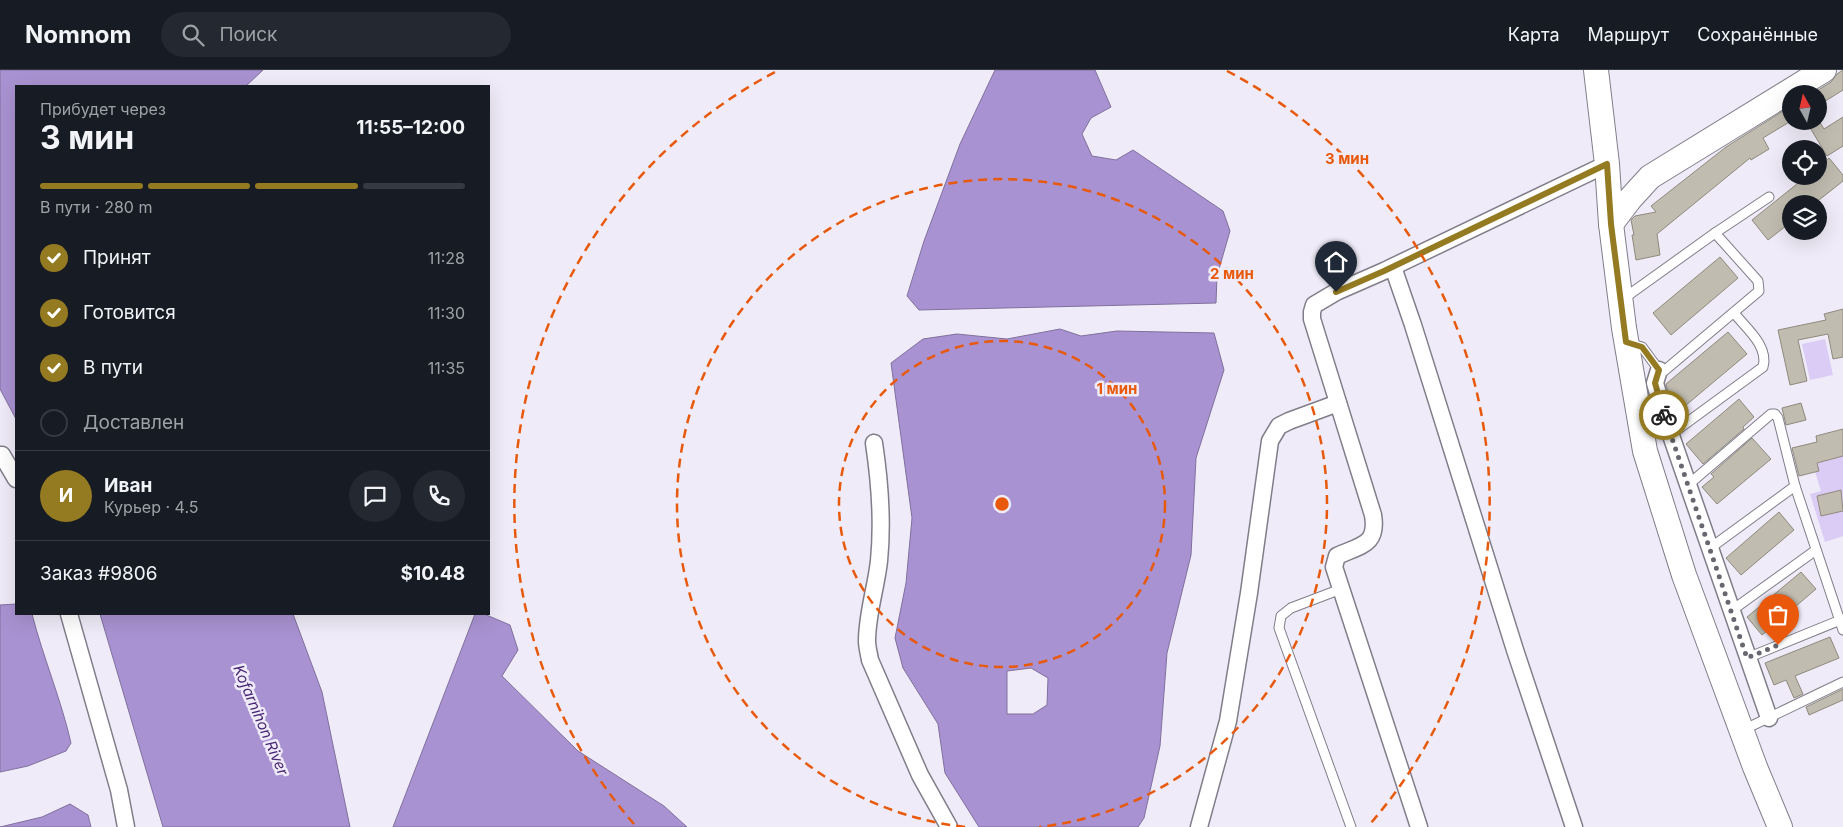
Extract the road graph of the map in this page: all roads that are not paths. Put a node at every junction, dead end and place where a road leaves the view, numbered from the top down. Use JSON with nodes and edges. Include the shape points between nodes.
{"nodes":[{"id":1,"x":1596,"y":70,"type":"edge"},
{"id":2,"x":1824,"y":70,"type":"edge"},
{"id":3,"x":1607,"y":164,"type":"junction"},
{"id":4,"x":1650,"y":177,"type":"junction"},
{"id":5,"x":1769,"y":198,"type":"dead end"},
{"id":6,"x":1611,"y":224,"type":"junction"},
{"id":7,"x":1715,"y":233,"type":"junction"},
{"id":8,"x":1393,"y":267,"type":"junction"},
{"id":9,"x":1621,"y":300,"type":"junction"},
{"id":10,"x":1734,"y":313,"type":"junction"},
{"id":11,"x":1626,"y":342,"type":"junction"},
{"id":12,"x":1659,"y":370,"type":"junction"},
{"id":13,"x":1338,"y":403,"type":"junction"},
{"id":14,"x":1670,"y":435,"type":"junction"},
{"id":15,"x":874,"y":443,"type":"dead end"},
{"id":16,"x":1,"y":453,"type":"edge"},
{"id":17,"x":15,"y":477,"type":"edge"},
{"id":18,"x":1688,"y":485,"type":"junction"},
{"id":19,"x":1795,"y":486,"type":"junction"},
{"id":20,"x":1709,"y":549,"type":"junction"},
{"id":21,"x":1816,"y":550,"type":"junction"},
{"id":22,"x":1341,"y":588,"type":"junction"},
{"id":23,"x":1731,"y":611,"type":"junction"},
{"id":24,"x":69,"y":615,"type":"edge"},
{"id":25,"x":1841,"y":620,"type":"edge"},
{"id":26,"x":1843,"y":630,"type":"edge"},
{"id":27,"x":1747,"y":658,"type":"junction"},
{"id":28,"x":1843,"y":682,"type":"edge"},
{"id":29,"x":1768,"y":718,"type":"junction"},
{"id":30,"x":1743,"y":730,"type":"junction"},
{"id":31,"x":126,"y":827,"type":"edge"},
{"id":32,"x":949,"y":827,"type":"edge"},
{"id":33,"x":1199,"y":827,"type":"edge"},
{"id":34,"x":1351,"y":827,"type":"edge"},
{"id":35,"x":1420,"y":827,"type":"edge"},
{"id":36,"x":1574,"y":827,"type":"edge"},
{"id":37,"x":1780,"y":827,"type":"edge"}],
"edges":[{"from":1,"to":3,"type":"main road"},
{"from":2,"to":4,"type":"main road"},
{"from":3,"to":4,"type":"main road","via":[[1627,175]]},
{"from":3,"to":6,"type":"main road"},
{"from":3,"to":8,"type":"street"},
{"from":4,"to":6,"type":"main road"},
{"from":5,"to":7,"type":"lane"},
{"from":6,"to":9,"type":"main road"},
{"from":7,"to":9,"type":"lane"},
{"from":7,"to":10,"type":"lane","via":[[1758,281],[1759,291]]},
{"from":8,"to":13,"type":"street","via":[[1336,292],[1314,306],[1312,319]]},
{"from":8,"to":36,"type":"street"},
{"from":9,"to":11,"type":"main road"},
{"from":10,"to":12,"type":"lane","via":[[1664,371]]},
{"from":10,"to":14,"type":"lane","via":[[1762,348],[1765,354],[1763,366]]},
{"from":11,"to":12,"type":"lane","via":[[1642,347]]},
{"from":11,"to":30,"type":"main road","via":[[1645,450],[1684,574]]},
{"from":12,"to":14,"type":"street","via":[[1655,383]]},
{"from":13,"to":22,"type":"street","via":[[1375,526],[1370,540],[1337,556],[1334,567]]},
{"from":13,"to":33,"type":"street","via":[[1279,426],[1270,441],[1228,721]]},
{"from":14,"to":18,"type":"street"},
{"from":15,"to":32,"type":"street","via":[[882,526],[867,641],[870,660],[920,775]]},
{"from":16,"to":17,"type":"street"},
{"from":18,"to":19,"type":"lane","via":[[1771,414],[1775,414]]},
{"from":18,"to":20,"type":"street"},
{"from":19,"to":20,"type":"lane"},
{"from":19,"to":21,"type":"lane"},
{"from":20,"to":23,"type":"street"},
{"from":21,"to":23,"type":"lane"},
{"from":21,"to":25,"type":"lane"},
{"from":22,"to":34,"type":"lane","via":[[1291,608],[1281,616],[1279,628]]},
{"from":22,"to":35,"type":"street"},
{"from":23,"to":27,"type":"street"},
{"from":24,"to":31,"type":"street","via":[[119,790]]},
{"from":25,"to":26,"type":"lane"},
{"from":25,"to":27,"type":"lane"},
{"from":27,"to":29,"type":"street"},
{"from":28,"to":29,"type":"lane"},
{"from":29,"to":30,"type":"lane"},
{"from":30,"to":37,"type":"main road"}]}
